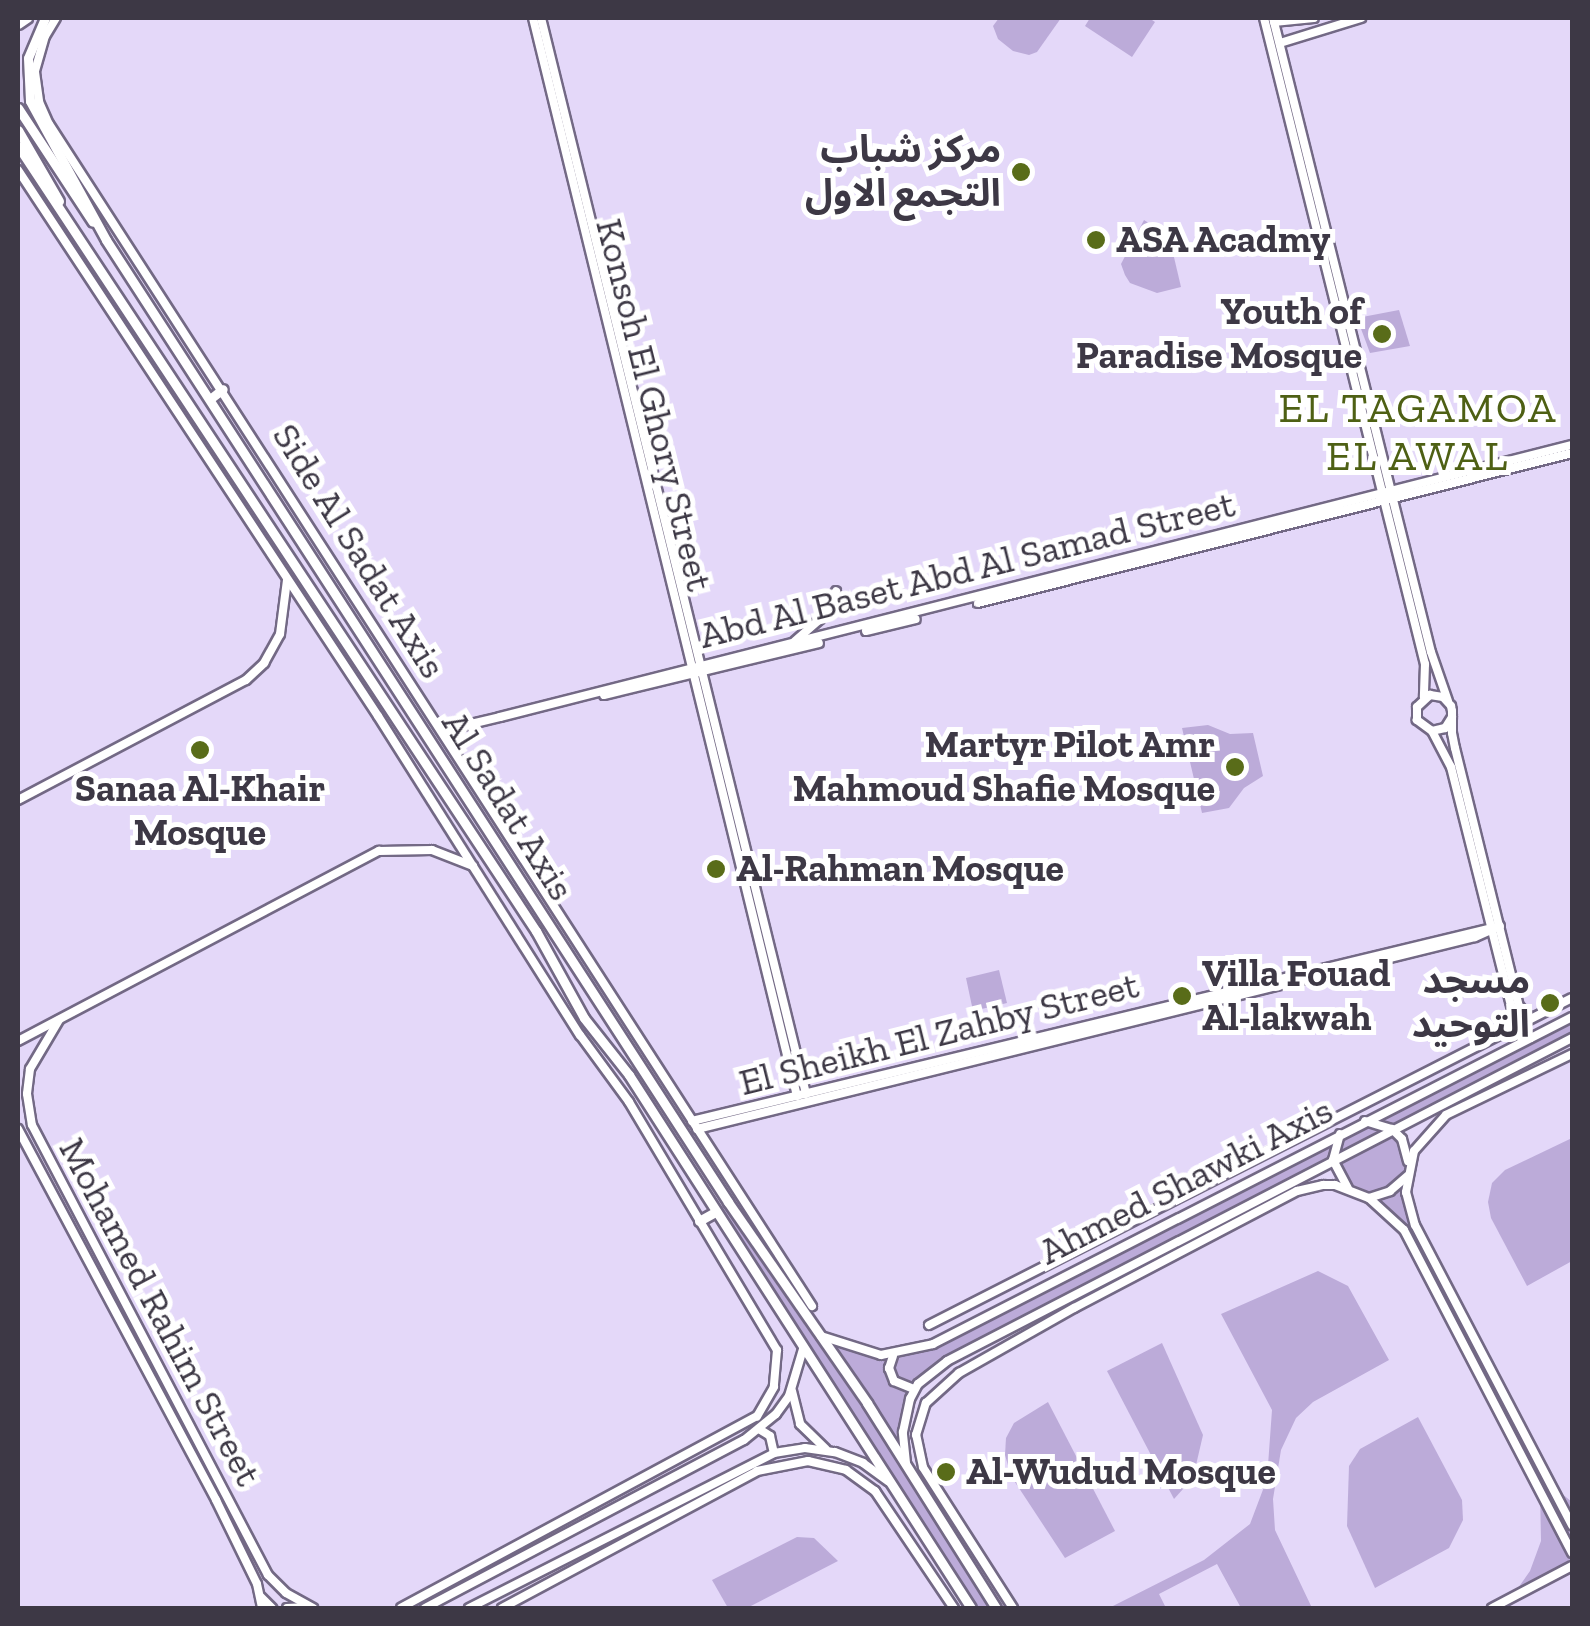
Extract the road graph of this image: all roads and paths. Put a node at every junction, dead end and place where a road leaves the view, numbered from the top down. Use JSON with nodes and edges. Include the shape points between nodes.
{"nodes":[{"id":1,"x":27,"y":18,"type":"edge"},
{"id":2,"x":46,"y":18,"type":"edge"},
{"id":3,"x":56,"y":18,"type":"edge"},
{"id":4,"x":533,"y":18,"type":"edge"},
{"id":5,"x":541,"y":18,"type":"edge"},
{"id":6,"x":1264,"y":18,"type":"edge"},
{"id":7,"x":1314,"y":18,"type":"edge"},
{"id":8,"x":1362,"y":18,"type":"edge"},
{"id":9,"x":1274,"y":20,"type":"edge"},
{"id":10,"x":18,"y":24,"type":"edge"},
{"id":11,"x":1280,"y":43,"type":"junction"},
{"id":12,"x":18,"y":65,"type":"edge"},
{"id":13,"x":26,"y":75,"type":"junction"},
{"id":14,"x":18,"y":108,"type":"edge"},
{"id":15,"x":1293,"y":120,"type":"junction"},
{"id":16,"x":18,"y":130,"type":"edge"},
{"id":17,"x":18,"y":146,"type":"edge"},
{"id":18,"x":18,"y":170,"type":"edge"},
{"id":19,"x":73,"y":226,"type":"junction"},
{"id":20,"x":106,"y":240,"type":"junction"},
{"id":21,"x":224,"y":389,"type":"junction"},
{"id":22,"x":210,"y":398,"type":"junction"},
{"id":23,"x":630,"y":402,"type":"junction"},
{"id":24,"x":1572,"y":445,"type":"edge"},
{"id":25,"x":1572,"y":453,"type":"edge"},
{"id":26,"x":236,"y":473,"type":"junction"},
{"id":27,"x":224,"y":481,"type":"junction"},
{"id":28,"x":1387,"y":495,"type":"junction"},
{"id":29,"x":314,"y":532,"type":"junction"},
{"id":30,"x":301,"y":540,"type":"junction"},
{"id":31,"x":288,"y":580,"type":"junction"},
{"id":32,"x":836,"y":591,"type":"dead end"},
{"id":33,"x":792,"y":644,"type":"junction"},
{"id":34,"x":696,"y":670,"type":"junction"},
{"id":35,"x":1424,"y":697,"type":"junction"},
{"id":36,"x":1448,"y":701,"type":"junction"},
{"id":37,"x":390,"y":708,"type":"junction"},
{"id":38,"x":378,"y":716,"type":"junction"},
{"id":39,"x":1452,"y":716,"type":"junction"},
{"id":40,"x":434,"y":719,"type":"junction"},
{"id":41,"x":1432,"y":731,"type":"junction"},
{"id":42,"x":445,"y":736,"type":"junction"},
{"id":43,"x":455,"y":754,"type":"junction"},
{"id":44,"x":444,"y":760,"type":"junction"},
{"id":45,"x":18,"y":800,"type":"edge"},
{"id":46,"x":476,"y":869,"type":"junction"},
{"id":47,"x":1494,"y":928,"type":"junction"},
{"id":48,"x":594,"y":991,"type":"junction"},
{"id":49,"x":1572,"y":998,"type":"edge"},
{"id":50,"x":580,"y":1009,"type":"junction"},
{"id":51,"x":1548,"y":1010,"type":"junction"},
{"id":52,"x":608,"y":1012,"type":"junction"},
{"id":53,"x":1572,"y":1017,"type":"edge"},
{"id":54,"x":1530,"y":1018,"type":"junction"},
{"id":55,"x":58,"y":1020,"type":"junction"},
{"id":56,"x":1556,"y":1025,"type":"junction"},
{"id":57,"x":590,"y":1028,"type":"junction"},
{"id":58,"x":1509,"y":1029,"type":"junction"},
{"id":59,"x":1572,"y":1038,"type":"edge"},
{"id":60,"x":18,"y":1041,"type":"edge"},
{"id":61,"x":1572,"y":1054,"type":"edge"},
{"id":62,"x":18,"y":1075,"type":"edge"},
{"id":63,"x":27,"y":1080,"type":"junction"},
{"id":64,"x":802,"y":1095,"type":"junction"},
{"id":65,"x":1355,"y":1124,"type":"junction"},
{"id":66,"x":695,"y":1125,"type":"junction"},
{"id":67,"x":18,"y":1129,"type":"edge"},
{"id":68,"x":1392,"y":1129,"type":"junction"},
{"id":69,"x":1344,"y":1131,"type":"junction"},
{"id":70,"x":1333,"y":1160,"type":"junction"},
{"id":71,"x":1410,"y":1162,"type":"junction"},
{"id":72,"x":1407,"y":1176,"type":"junction"},
{"id":73,"x":1348,"y":1189,"type":"junction"},
{"id":74,"x":1368,"y":1198,"type":"junction"},
{"id":75,"x":748,"y":1208,"type":"junction"},
{"id":76,"x":715,"y":1212,"type":"junction"},
{"id":77,"x":736,"y":1215,"type":"junction"},
{"id":78,"x":699,"y":1221,"type":"junction"},
{"id":79,"x":1424,"y":1244,"type":"junction"},
{"id":80,"x":1414,"y":1249,"type":"junction"},
{"id":81,"x":117,"y":1288,"type":"junction"},
{"id":82,"x":106,"y":1293,"type":"junction"},
{"id":83,"x":983,"y":1298,"type":"junction"},
{"id":84,"x":812,"y":1306,"type":"dead end"},
{"id":85,"x":989,"y":1315,"type":"junction"},
{"id":86,"x":929,"y":1325,"type":"dead end"},
{"id":87,"x":819,"y":1335,"type":"junction"},
{"id":88,"x":803,"y":1349,"type":"junction"},
{"id":89,"x":893,"y":1356,"type":"junction"},
{"id":90,"x":914,"y":1390,"type":"junction"},
{"id":91,"x":792,"y":1391,"type":"junction"},
{"id":92,"x":180,"y":1420,"type":"junction"},
{"id":93,"x":1519,"y":1424,"type":"junction"},
{"id":94,"x":759,"y":1429,"type":"junction"},
{"id":95,"x":1508,"y":1430,"type":"junction"},
{"id":96,"x":826,"y":1449,"type":"junction"},
{"id":97,"x":774,"y":1452,"type":"junction"},
{"id":98,"x":908,"y":1472,"type":"junction"},
{"id":99,"x":890,"y":1483,"type":"junction"},
{"id":100,"x":651,"y":1514,"type":"junction"},
{"id":101,"x":656,"y":1524,"type":"junction"},
{"id":102,"x":1572,"y":1525,"type":"edge"},
{"id":103,"x":1572,"y":1553,"type":"edge"},
{"id":104,"x":1572,"y":1566,"type":"edge"},
{"id":105,"x":520,"y":1582,"type":"junction"},
{"id":106,"x":279,"y":1588,"type":"junction"},
{"id":107,"x":526,"y":1593,"type":"junction"},
{"id":108,"x":260,"y":1596,"type":"junction"},
{"id":109,"x":262,"y":1608,"type":"edge"},
{"id":110,"x":272,"y":1608,"type":"edge"},
{"id":111,"x":285,"y":1608,"type":"edge"},
{"id":112,"x":312,"y":1608,"type":"edge"},
{"id":113,"x":401,"y":1608,"type":"edge"},
{"id":114,"x":426,"y":1608,"type":"edge"},
{"id":115,"x":469,"y":1608,"type":"edge"},
{"id":116,"x":502,"y":1608,"type":"edge"},
{"id":117,"x":954,"y":1608,"type":"edge"},
{"id":118,"x":972,"y":1608,"type":"edge"},
{"id":119,"x":996,"y":1608,"type":"edge"},
{"id":120,"x":1013,"y":1608,"type":"edge"},
{"id":121,"x":1492,"y":1608,"type":"edge"}],
"edges":[{"from":1,"to":10,"type":"main road"},
{"from":2,"to":13,"type":"main road","via":[[32,42]]},
{"from":3,"to":21,"type":"street","name":"Side Al Sadat Axis","via":[[37,60],[44,113]]},
{"from":4,"to":23,"type":"street","name":"Konsoh El Ghory Street"},
{"from":5,"to":23,"type":"street","name":"Konsoh El Ghory Street"},
{"from":6,"to":15,"type":"street"},
{"from":7,"to":9,"type":"street"},
{"from":8,"to":11,"type":"street"},
{"from":9,"to":11,"type":"street"},
{"from":11,"to":15,"type":"street"},
{"from":12,"to":13,"type":"main road"},
{"from":13,"to":20,"type":"main road","name":"Al Sadat Axis","via":[[36,118]]},
{"from":14,"to":20,"type":"main road"},
{"from":15,"to":28,"type":"street"},
{"from":16,"to":19,"type":"main road"},
{"from":17,"to":19,"type":"main road","name":"Al Sadat Axis"},
{"from":18,"to":27,"type":"street","name":"Side Al Sadat Axis"},
{"from":19,"to":26,"type":"main road","name":"Al Sadat Axis"},
{"from":20,"to":22,"type":"main road","name":"Al Sadat Axis"},
{"from":21,"to":22,"type":"main road"},
{"from":21,"to":29,"type":"street","name":"Side Al Sadat Axis"},
{"from":22,"to":30,"type":"main road","name":"Al Sadat Axis"},
{"from":23,"to":34,"type":"street","name":"Konsoh El Ghory Street"},
{"from":24,"to":28,"type":"street","name":"Abd Al Baset Abd Al Samad Street"},
{"from":25,"to":28,"type":"street","name":"Abd Al Baset Abd Al Samad Street"},
{"from":26,"to":27,"type":"main road"},
{"from":26,"to":37,"type":"main road","name":"Al Sadat Axis"},
{"from":27,"to":31,"type":"street","name":"Side Al Sadat Axis"},
{"from":28,"to":33,"type":"street","name":"Abd Al Baset Abd Al Samad Street"},
{"from":28,"to":34,"type":"street","name":"Abd Al Baset Abd Al Samad Street"},
{"from":28,"to":35,"type":"street","via":[[1425,664]]},
{"from":28,"to":36,"type":"street"},
{"from":29,"to":30,"type":"main road"},
{"from":29,"to":40,"type":"street","name":"Side Al Sadat Axis"},
{"from":30,"to":44,"type":"main road","name":"Al Sadat Axis"},
{"from":31,"to":38,"type":"street","name":"Side Al Sadat Axis"},
{"from":31,"to":45,"type":"street","via":[[280,634],[246,680]]},
{"from":32,"to":33,"type":"street","via":[[820,620]]},
{"from":33,"to":34,"type":"street","name":"Abd Al Baset Abd Al Samad Street"},
{"from":34,"to":40,"type":"street","name":"Abd Al Baset Abd Al Samad Street","via":[[460,727]]},
{"from":34,"to":42,"type":"street","name":"Abd Al Baset Abd Al Samad Street"},
{"from":34,"to":64,"type":"street","name":"Konsoh El Ghory Street"},
{"from":35,"to":36,"type":"street"},
{"from":35,"to":41,"type":"street","via":[[1416,714]]},
{"from":36,"to":39,"type":"street"},
{"from":37,"to":38,"type":"main road"},
{"from":37,"to":50,"type":"main road","name":"Al Sadat Axis"},
{"from":38,"to":46,"type":"street","name":"Side Al Sadat Axis"},
{"from":39,"to":41,"type":"street","via":[[1445,728]]},
{"from":39,"to":47,"type":"street"},
{"from":40,"to":42,"type":"street","name":"Side Al Sadat Axis"},
{"from":41,"to":47,"type":"street","via":[[1451,767]]},
{"from":42,"to":43,"type":"street","name":"Side Al Sadat Axis"},
{"from":43,"to":44,"type":"main road"},
{"from":43,"to":66,"type":"street","name":"Side Al Sadat Axis"},
{"from":44,"to":48,"type":"main road","name":"Al Sadat Axis"},
{"from":46,"to":55,"type":"street","via":[[432,850],[379,851]]},
{"from":46,"to":78,"type":"street","name":"Side Al Sadat Axis"},
{"from":47,"to":54,"type":"street","via":[[1520,1010]]},
{"from":47,"to":58,"type":"street","via":[[1513,1014]]},
{"from":47,"to":64,"type":"street","name":"El Sheikh El Zahby Street"},
{"from":47,"to":66,"type":"street","name":"El Sheikh El Zahby Street"},
{"from":48,"to":50,"type":"main road","via":[[592,1004]]},
{"from":48,"to":52,"type":"main road","name":"Al Sadat Axis"},
{"from":49,"to":51,"type":"street"},
{"from":50,"to":57,"type":"main road","name":"Al Sadat Axis"},
{"from":51,"to":54,"type":"street"},
{"from":51,"to":56,"type":"street"},
{"from":52,"to":57,"type":"main road"},
{"from":52,"to":77,"type":"main road","name":"Al Sadat Axis"},
{"from":53,"to":56,"type":"street","name":"Ahmed Shawki Axis"},
{"from":54,"to":58,"type":"street"},
{"from":55,"to":60,"type":"street"},
{"from":55,"to":63,"type":"street"},
{"from":56,"to":65,"type":"street","name":"Ahmed Shawki Axis"},
{"from":57,"to":76,"type":"main road","name":"Al Sadat Axis","via":[[629,1075]]},
{"from":58,"to":83,"type":"street"},
{"from":59,"to":68,"type":"street","name":"Ahmed Shawki Axis"},
{"from":61,"to":71,"type":"street","via":[[1446,1115]]},
{"from":62,"to":63,"type":"street"},
{"from":63,"to":81,"type":"street","name":"Mohamed Rahim Street","via":[[38,1140]]},
{"from":64,"to":66,"type":"street","name":"El Sheikh El Zahby Street"},
{"from":65,"to":68,"type":"street","via":[[1374,1121]]},
{"from":65,"to":69,"type":"street","name":"Ahmed Shawki Axis"},
{"from":66,"to":75,"type":"street","name":"Side Al Sadat Axis"},
{"from":67,"to":82,"type":"street","name":"Mohamed Rahim Street"},
{"from":68,"to":70,"type":"street","name":"Ahmed Shawki Axis"},
{"from":68,"to":71,"type":"street"},
{"from":69,"to":70,"type":"street"},
{"from":69,"to":85,"type":"street","name":"Ahmed Shawki Axis"},
{"from":70,"to":73,"type":"street"},
{"from":70,"to":90,"type":"street","name":"Ahmed Shawki Axis","via":[[966,1350]]},
{"from":71,"to":72,"type":"street"},
{"from":72,"to":74,"type":"street","via":[[1390,1192]]},
{"from":72,"to":79,"type":"street","via":[[1409,1208]]},
{"from":73,"to":74,"type":"street"},
{"from":73,"to":120,"type":"street","via":[[1322,1184],[1284,1197],[958,1373],[934,1393],[916,1435],[922,1467]]},
{"from":74,"to":80,"type":"street","via":[[1394,1217]]},
{"from":75,"to":77,"type":"main road"},
{"from":75,"to":84,"type":"street","name":"Side Al Sadat Axis"},
{"from":76,"to":78,"type":"main road"},
{"from":76,"to":88,"type":"main road","name":"Al Sadat Axis"},
{"from":77,"to":87,"type":"main road","name":"Al Sadat Axis"},
{"from":78,"to":113,"type":"street","name":"Side Al Sadat Axis","via":[[777,1350],[774,1387],[757,1416]]},
{"from":79,"to":80,"type":"street"},
{"from":79,"to":93,"type":"street"},
{"from":80,"to":95,"type":"street"},
{"from":81,"to":82,"type":"street"},
{"from":81,"to":92,"type":"street","name":"Mohamed Rahim Street"},
{"from":82,"to":92,"type":"street","name":"Mohamed Rahim Street"},
{"from":83,"to":85,"type":"street"},
{"from":83,"to":86,"type":"street"},
{"from":85,"to":89,"type":"street","name":"Ahmed Shawki Axis"},
{"from":87,"to":89,"type":"street"},
{"from":87,"to":98,"type":"main road","name":"Al Sadat Axis"},
{"from":88,"to":91,"type":"street"},
{"from":88,"to":99,"type":"main road","name":"Al Sadat Axis"},
{"from":89,"to":90,"type":"street","via":[[894,1380]]},
{"from":90,"to":98,"type":"street","via":[[902,1432]]},
{"from":91,"to":94,"type":"street"},
{"from":91,"to":96,"type":"street","via":[[800,1424]]},
{"from":92,"to":106,"type":"street","name":"Mohamed Rahim Street"},
{"from":92,"to":108,"type":"street","name":"Mohamed Rahim Street"},
{"from":93,"to":95,"type":"street"},
{"from":93,"to":102,"type":"street"},
{"from":94,"to":97,"type":"street","via":[[770,1436]]},
{"from":94,"to":114,"type":"street"},
{"from":95,"to":103,"type":"street"},
{"from":96,"to":97,"type":"street"},
{"from":96,"to":99,"type":"street"},
{"from":97,"to":100,"type":"street"},
{"from":98,"to":119,"type":"main road","name":"Al Sadat Axis"},
{"from":99,"to":118,"type":"main road","name":"Al Sadat Axis"},
{"from":100,"to":101,"type":"street"},
{"from":100,"to":105,"type":"street"},
{"from":101,"to":107,"type":"street"},
{"from":101,"to":117,"type":"street","via":[[775,1465],[808,1461],[846,1470],[875,1491]]},
{"from":104,"to":121,"type":"street"},
{"from":105,"to":107,"type":"street"},
{"from":105,"to":115,"type":"street"},
{"from":106,"to":111,"type":"street"},
{"from":106,"to":112,"type":"street","name":"Mohamed Rahim Street"},
{"from":107,"to":116,"type":"street"},
{"from":108,"to":109,"type":"street","name":"Mohamed Rahim Street"},
{"from":108,"to":110,"type":"street"},
{"from":111,"to":112,"type":"street"}]}
